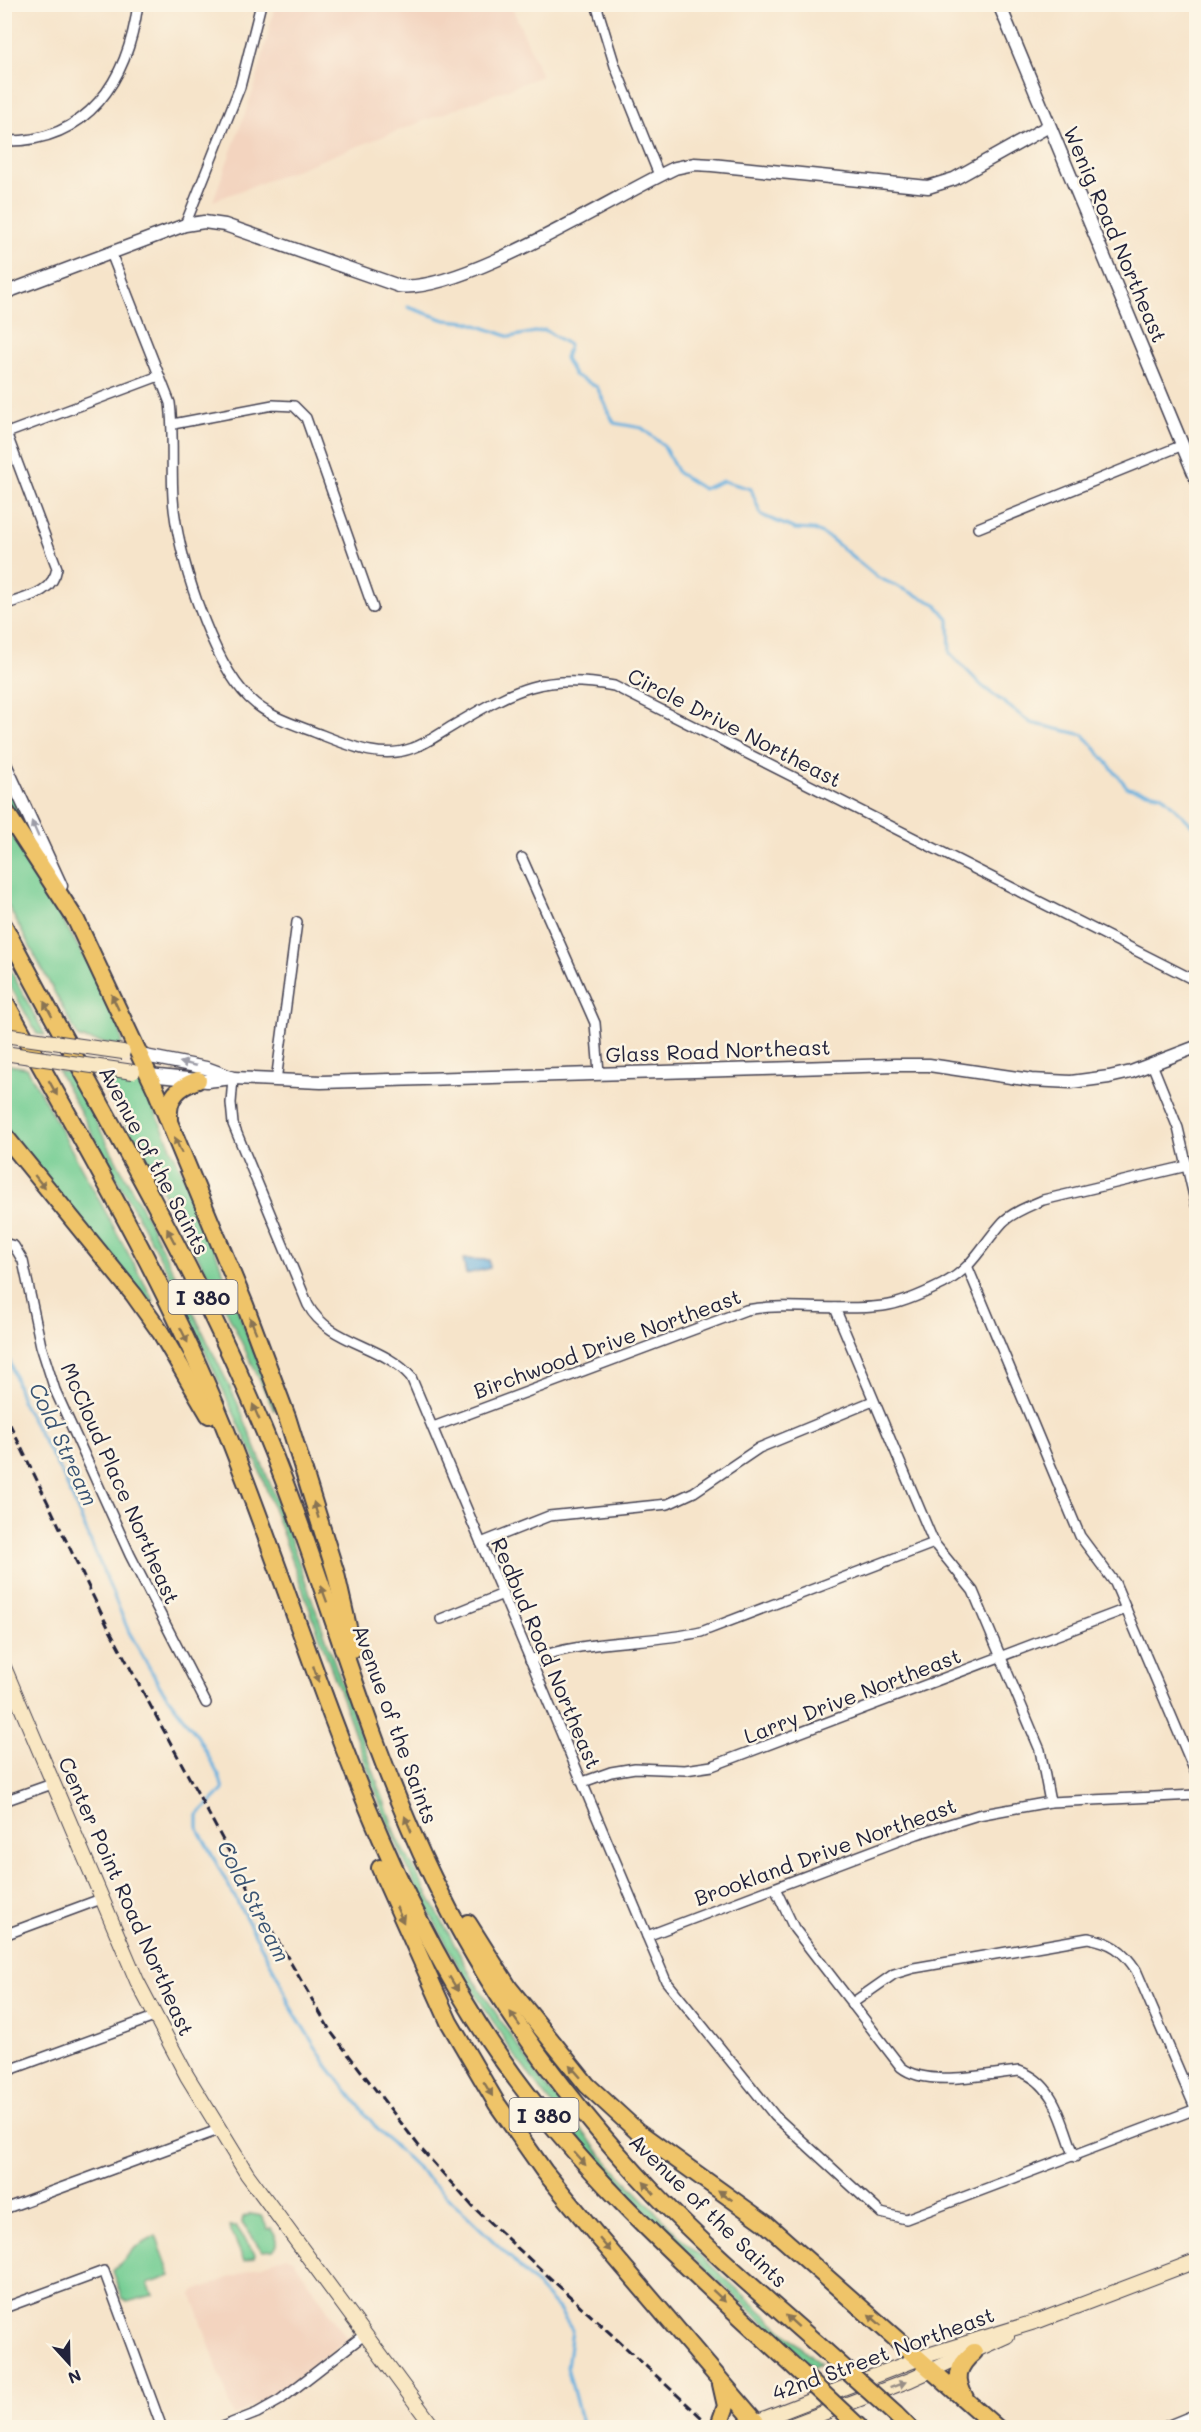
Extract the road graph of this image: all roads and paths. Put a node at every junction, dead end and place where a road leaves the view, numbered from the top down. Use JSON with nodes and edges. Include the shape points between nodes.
{"nodes":[{"id":1,"x":138,"y":4,"type":"edge"},
{"id":2,"x":261,"y":4,"type":"edge"},
{"id":3,"x":596,"y":4,"type":"edge"},
{"id":4,"x":999,"y":4,"type":"edge"},
{"id":5,"x":1049,"y":126,"type":"junction"},
{"id":6,"x":4,"y":141,"type":"edge"},
{"id":7,"x":659,"y":175,"type":"junction"},
{"id":8,"x":185,"y":225,"type":"junction"},
{"id":9,"x":111,"y":253,"type":"junction"},
{"id":10,"x":4,"y":293,"type":"edge"},
{"id":11,"x":159,"y":376,"type":"junction"},
{"id":12,"x":173,"y":424,"type":"junction"},
{"id":13,"x":6,"y":430,"type":"edge"},
{"id":14,"x":1183,"y":445,"type":"junction"},
{"id":15,"x":1197,"y":478,"type":"edge"},
{"id":16,"x":978,"y":528,"type":"dead end"},
{"id":17,"x":4,"y":605,"type":"edge"},
{"id":18,"x":373,"y":608,"type":"dead end"},
{"id":19,"x":4,"y":762,"type":"edge"},
{"id":20,"x":4,"y":809,"type":"edge"},
{"id":21,"x":522,"y":858,"type":"dead end"},
{"id":22,"x":76,"y":920,"type":"junction"},
{"id":23,"x":297,"y":922,"type":"dead end"},
{"id":24,"x":4,"y":926,"type":"edge"},
{"id":25,"x":1197,"y":981,"type":"edge"},
{"id":26,"x":4,"y":1000,"type":"edge"},
{"id":27,"x":4,"y":1035,"type":"edge"},
{"id":28,"x":1197,"y":1047,"type":"edge"},
{"id":29,"x":4,"y":1053,"type":"edge"},
{"id":30,"x":140,"y":1055,"type":"junction"},
{"id":31,"x":1152,"y":1064,"type":"junction"},
{"id":32,"x":141,"y":1073,"type":"junction"},
{"id":33,"x":599,"y":1073,"type":"junction"},
{"id":34,"x":233,"y":1078,"type":"junction"},
{"id":35,"x":198,"y":1080,"type":"junction"},
{"id":36,"x":276,"y":1082,"type":"junction"},
{"id":37,"x":169,"y":1123,"type":"junction"},
{"id":38,"x":4,"y":1135,"type":"edge"},
{"id":39,"x":1187,"y":1166,"type":"junction"},
{"id":40,"x":1197,"y":1205,"type":"edge"},
{"id":41,"x":4,"y":1243,"type":"edge"},
{"id":42,"x":968,"y":1268,"type":"junction"},
{"id":43,"x":835,"y":1308,"type":"junction"},
{"id":44,"x":873,"y":1401,"type":"junction"},
{"id":45,"x":432,"y":1426,"type":"junction"},
{"id":46,"x":246,"y":1481,"type":"junction"},
{"id":47,"x":482,"y":1543,"type":"junction"},
{"id":48,"x":934,"y":1543,"type":"junction"},
{"id":49,"x":503,"y":1594,"type":"junction"},
{"id":50,"x":1126,"y":1609,"type":"junction"},
{"id":51,"x":441,"y":1619,"type":"dead end"},
{"id":52,"x":1002,"y":1658,"type":"junction"},
{"id":53,"x":530,"y":1660,"type":"junction"},
{"id":54,"x":5,"y":1670,"type":"edge"},
{"id":55,"x":358,"y":1689,"type":"junction"},
{"id":56,"x":206,"y":1703,"type":"dead end"},
{"id":57,"x":1197,"y":1774,"type":"edge"},
{"id":58,"x":583,"y":1782,"type":"junction"},
{"id":59,"x":52,"y":1784,"type":"junction"},
{"id":60,"x":1197,"y":1795,"type":"edge"},
{"id":61,"x":363,"y":1800,"type":"junction"},
{"id":62,"x":4,"y":1801,"type":"edge"},
{"id":63,"x":1050,"y":1802,"type":"junction"},
{"id":64,"x":432,"y":1877,"type":"junction"},
{"id":65,"x":775,"y":1888,"type":"junction"},
{"id":66,"x":101,"y":1899,"type":"junction"},
{"id":67,"x":4,"y":1935,"type":"edge"},
{"id":68,"x":647,"y":1936,"type":"junction"},
{"id":69,"x":851,"y":2004,"type":"junction"},
{"id":70,"x":154,"y":2017,"type":"junction"},
{"id":71,"x":4,"y":2072,"type":"edge"},
{"id":72,"x":1196,"y":2110,"type":"edge"},
{"id":73,"x":221,"y":2129,"type":"junction"},
{"id":74,"x":1075,"y":2157,"type":"junction"},
{"id":75,"x":4,"y":2209,"type":"edge"},
{"id":76,"x":1197,"y":2261,"type":"edge"},
{"id":77,"x":4,"y":2308,"type":"edge"},
{"id":78,"x":1041,"y":2320,"type":"junction"},
{"id":79,"x":364,"y":2335,"type":"junction"},
{"id":80,"x":974,"y":2352,"type":"junction"},
{"id":81,"x":918,"y":2359,"type":"junction"},
{"id":82,"x":933,"y":2370,"type":"junction"},
{"id":83,"x":719,"y":2377,"type":"junction"},
{"id":84,"x":966,"y":2399,"type":"junction"},
{"id":85,"x":1197,"y":2414,"type":"edge"},
{"id":86,"x":752,"y":2426,"type":"edge"},
{"id":87,"x":162,"y":2427,"type":"edge"},
{"id":88,"x":219,"y":2427,"type":"edge"},
{"id":89,"x":434,"y":2427,"type":"edge"},
{"id":90,"x":718,"y":2427,"type":"edge"},
{"id":91,"x":784,"y":2427,"type":"edge"},
{"id":92,"x":860,"y":2427,"type":"edge"},
{"id":93,"x":909,"y":2427,"type":"edge"},
{"id":94,"x":998,"y":2427,"type":"edge"},
{"id":95,"x":1162,"y":2427,"type":"edge"}],
"edges":[{"from":1,"to":6,"type":"street","via":[[130,44],[103,99],[79,121],[52,134]]},
{"from":2,"to":8,"type":"street","via":[[240,87]]},
{"from":3,"to":7,"type":"street","via":[[615,66]]},
{"from":4,"to":5,"type":"street","name":"Wenig Road Northeast"},
{"from":5,"to":7,"type":"street","via":[[954,179],[928,188],[694,164]]},
{"from":5,"to":14,"type":"street","name":"Wenig Road Northeast"},
{"from":7,"to":8,"type":"street","via":[[500,258],[415,288],[399,286],[225,225]]},
{"from":8,"to":9,"type":"street"},
{"from":9,"to":10,"type":"street"},
{"from":9,"to":11,"type":"street","name":"Circle Drive Northeast"},
{"from":11,"to":12,"type":"street","name":"Circle Drive Northeast"},
{"from":11,"to":13,"type":"street"},
{"from":12,"to":18,"type":"street","via":[[273,405],[294,406],[306,418]]},
{"from":12,"to":25,"type":"street","name":"Circle Drive Northeast","via":[[173,500],[185,567],[237,684],[250,699],[280,719],[360,749],[389,753],[416,747],[532,684],[593,682],[614,686]]},
{"from":13,"to":17,"type":"street","via":[[57,568],[53,583],[45,590]]},
{"from":14,"to":15,"type":"street","name":"Wenig Road Northeast"},
{"from":14,"to":16,"type":"street"},
{"from":22,"to":19,"type":"street","one_way":true},
{"from":20,"to":22,"type":"highway"},
{"from":21,"to":33,"type":"street","via":[[595,1023]]},
{"from":30,"to":22,"type":"highway","one_way":true},
{"from":23,"to":36,"type":"street"},
{"from":55,"to":24,"type":"highway","name":"Avenue of the Saints","number":"I 380","one_way":true,"via":[[277,1463],[228,1347]]},
{"from":26,"to":46,"type":"highway","number":"I 380","one_way":true,"via":[[160,1285]]},
{"from":27,"to":30,"type":"main road","bridge":true},
{"from":28,"to":31,"type":"street","name":"Glass Road Northeast"},
{"from":29,"to":32,"type":"main road","bridge":true},
{"from":30,"to":32,"type":"highway"},
{"from":34,"to":30,"type":"street","one_way":true,"via":[[206,1068]]},
{"from":31,"to":33,"type":"street","name":"Glass Road Northeast","via":[[1109,1077],[1052,1083],[929,1065]]},
{"from":31,"to":39,"type":"street","via":[[1171,1106]]},
{"from":32,"to":35,"type":"street"},
{"from":32,"to":37,"type":"highway"},
{"from":33,"to":36,"type":"street","name":"Glass Road Northeast"},
{"from":34,"to":35,"type":"street"},
{"from":34,"to":36,"type":"street","name":"Glass Road Northeast"},
{"from":34,"to":45,"type":"street","name":"Redbud Road Northeast","via":[[233,1124],[313,1315],[333,1332],[401,1365],[418,1391]]},
{"from":35,"to":37,"type":"highway","via":[[180,1088],[172,1097]]},
{"from":55,"to":37,"type":"highway","one_way":true,"via":[[352,1640],[336,1574],[287,1417]]},
{"from":38,"to":46,"type":"highway","one_way":true,"via":[[161,1333]]},
{"from":39,"to":40,"type":"street"},
{"from":39,"to":42,"type":"street","name":"Birchwood Drive Northeast","via":[[1043,1200],[1022,1209],[1004,1222]]},
{"from":41,"to":56,"type":"street","name":"McCloud Place Northeast","via":[[14,1246],[23,1261],[55,1390],[130,1554]]},
{"from":42,"to":43,"type":"street","name":"Birchwood Drive Northeast","via":[[942,1284],[885,1306]]},
{"from":42,"to":50,"type":"street","via":[[1080,1536],[1115,1583]]},
{"from":43,"to":44,"type":"street"},
{"from":43,"to":45,"type":"street","name":"Birchwood Drive Northeast","via":[[772,1305],[746,1310]]},
{"from":44,"to":47,"type":"street","via":[[759,1448],[694,1492],[668,1504],[549,1516]]},
{"from":44,"to":48,"type":"street"},
{"from":45,"to":47,"type":"street","name":"Redbud Road Northeast"},
{"from":46,"to":61,"type":"highway","number":"I 380","one_way":true},
{"from":47,"to":49,"type":"street","name":"Redbud Road Northeast"},
{"from":48,"to":52,"type":"street","via":[[973,1591]]},
{"from":48,"to":53,"type":"street","via":[[701,1632],[555,1651]]},
{"from":49,"to":51,"type":"street"},
{"from":49,"to":53,"type":"street","name":"Redbud Road Northeast"},
{"from":50,"to":52,"type":"street","name":"Larry Drive Northeast"},
{"from":50,"to":57,"type":"street"},
{"from":52,"to":58,"type":"street","name":"Larry Drive Northeast","via":[[712,1766],[685,1770],[635,1768]]},
{"from":52,"to":63,"type":"street","via":[[1040,1750]]},
{"from":53,"to":58,"type":"street","name":"Redbud Road Northeast"},
{"from":54,"to":59,"type":"main road","name":"Center Point Road Northeast"},
{"from":64,"to":55,"type":"highway","name":"Avenue of the Saints","number":"I 380","one_way":true,"via":[[388,1774]]},
{"from":58,"to":68,"type":"street","name":"Redbud Road Northeast"},
{"from":59,"to":62,"type":"street"},
{"from":59,"to":66,"type":"main road","name":"Center Point Road Northeast"},
{"from":60,"to":63,"type":"street","name":"Brookland Drive Northeast"},
{"from":61,"to":83,"type":"highway","one_way":true,"via":[[376,1860],[396,1906],[449,2022],[498,2104],[566,2197]]},
{"from":61,"to":92,"type":"highway","number":"I 380","one_way":true,"bridge":true,"via":[[430,1944],[507,2067],[580,2160],[635,2217]]},
{"from":63,"to":65,"type":"street","name":"Brookland Drive Northeast","via":[[944,1825]]},
{"from":81,"to":64,"type":"highway","one_way":true,"via":[[765,2223],[637,2131],[587,2085],[509,1988],[466,1920]]},
{"from":93,"to":64,"type":"highway","name":"Avenue of the Saints","number":"I 380","one_way":true,"bridge":true,"via":[[667,2206],[610,2145],[507,2009]]},
{"from":65,"to":68,"type":"street","name":"Brookland Drive Northeast"},
{"from":65,"to":69,"type":"street","via":[[794,1928]]},
{"from":66,"to":67,"type":"street"},
{"from":66,"to":70,"type":"main road","name":"Center Point Road Northeast"},
{"from":68,"to":74,"type":"street","name":"Redbud Road Northeast","via":[[666,1981],[775,2116],[881,2213],[892,2218],[920,2216]]},
{"from":69,"to":72,"type":"street","via":[[894,1974],[915,1968],[1088,1938],[1102,1940],[1121,1951],[1136,1970]]},
{"from":69,"to":74,"type":"street","via":[[909,2074],[927,2079],[1019,2071],[1032,2075],[1051,2095]]},
{"from":70,"to":71,"type":"street"},
{"from":70,"to":73,"type":"main road","name":"Center Point Road Northeast"},
{"from":72,"to":74,"type":"street"},
{"from":73,"to":75,"type":"street"},
{"from":73,"to":79,"type":"main road","name":"Center Point Road Northeast","via":[[247,2174]]},
{"from":76,"to":78,"type":"main road","name":"42nd Street Northeast"},
{"from":77,"to":87,"type":"street","via":[[104,2271]]},
{"from":78,"to":80,"type":"main road","name":"42nd Street Northeast"},
{"from":78,"to":81,"type":"main road","name":"42nd Street Northeast"},
{"from":79,"to":88,"type":"street","via":[[280,2400]]},
{"from":79,"to":89,"type":"main road","name":"Center Point Road Northeast"},
{"from":80,"to":82,"type":"main road","name":"42nd Street Northeast"},
{"from":80,"to":84,"type":"highway","via":[[959,2370],[957,2383]]},
{"from":81,"to":82,"type":"highway"},
{"from":81,"to":86,"type":"main road","name":"42nd Street Northeast"},
{"from":82,"to":84,"type":"highway"},
{"from":91,"to":82,"type":"main road","name":"42nd Street Northeast","one_way":true},
{"from":83,"to":86,"type":"highway"},
{"from":83,"to":90,"type":"highway","via":[[726,2399]]},
{"from":84,"to":94,"type":"highway"},
{"from":85,"to":95,"type":"street"}]}
